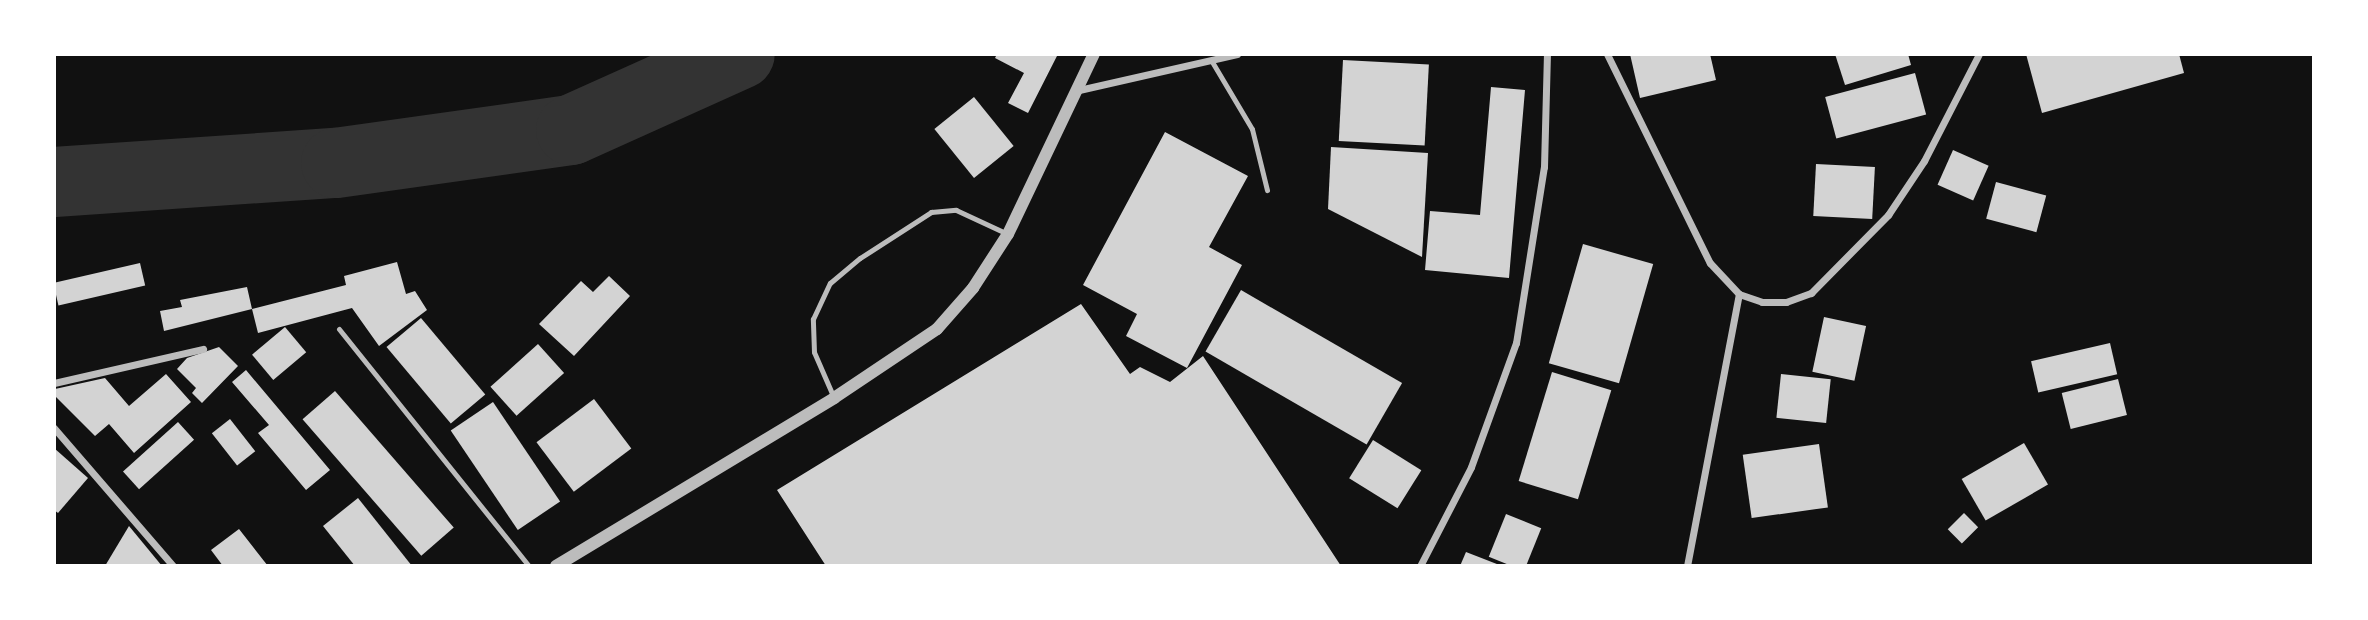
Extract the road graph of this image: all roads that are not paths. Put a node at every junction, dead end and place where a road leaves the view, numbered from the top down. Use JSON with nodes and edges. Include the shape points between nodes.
{"nodes":[{"id":1,"x":1094,"y":54,"type":"edge"},
{"id":2,"x":1237,"y":54,"type":"edge"},
{"id":3,"x":1547,"y":54,"type":"edge"},
{"id":4,"x":1607,"y":54,"type":"edge"},
{"id":5,"x":1979,"y":54,"type":"edge"},
{"id":6,"x":1211,"y":60,"type":"junction"},
{"id":7,"x":1079,"y":90,"type":"junction"},
{"id":8,"x":1267,"y":190,"type":"dead end"},
{"id":9,"x":1007,"y":234,"type":"junction"},
{"id":10,"x":1739,"y":294,"type":"junction"},
{"id":11,"x":339,"y":329,"type":"dead end"},
{"id":12,"x":203,"y":349,"type":"dead end"},
{"id":13,"x":54,"y":383,"type":"edge"},
{"id":14,"x":834,"y":398,"type":"junction"},
{"id":15,"x":54,"y":428,"type":"edge"},
{"id":16,"x":173,"y":566,"type":"edge"},
{"id":17,"x":529,"y":566,"type":"edge"},
{"id":18,"x":556,"y":566,"type":"edge"},
{"id":19,"x":1420,"y":566,"type":"edge"},
{"id":20,"x":1687,"y":566,"type":"edge"}],
"edges":[{"from":1,"to":7,"type":"street"},
{"from":2,"to":6,"type":"street"},
{"from":3,"to":19,"type":"street","via":[[1544,167],[1516,343],[1471,467]]},
{"from":4,"to":10,"type":"street","via":[[1710,263]]},
{"from":5,"to":10,"type":"street","via":[[1924,162],[1888,215],[1849,259],[1811,293],[1786,302],[1762,302]]},
{"from":6,"to":7,"type":"street"},
{"from":6,"to":8,"type":"lane","via":[[1251,129]]},
{"from":7,"to":9,"type":"street"},
{"from":9,"to":14,"type":"street","via":[[973,288],[937,329]]},
{"from":9,"to":14,"type":"lane","via":[[956,210],[931,212],[860,258],[830,284],[813,319],[814,352]]},
{"from":10,"to":20,"type":"street"},
{"from":11,"to":17,"type":"lane"},
{"from":12,"to":13,"type":"street"},
{"from":14,"to":18,"type":"street"},
{"from":15,"to":16,"type":"street"}]}
